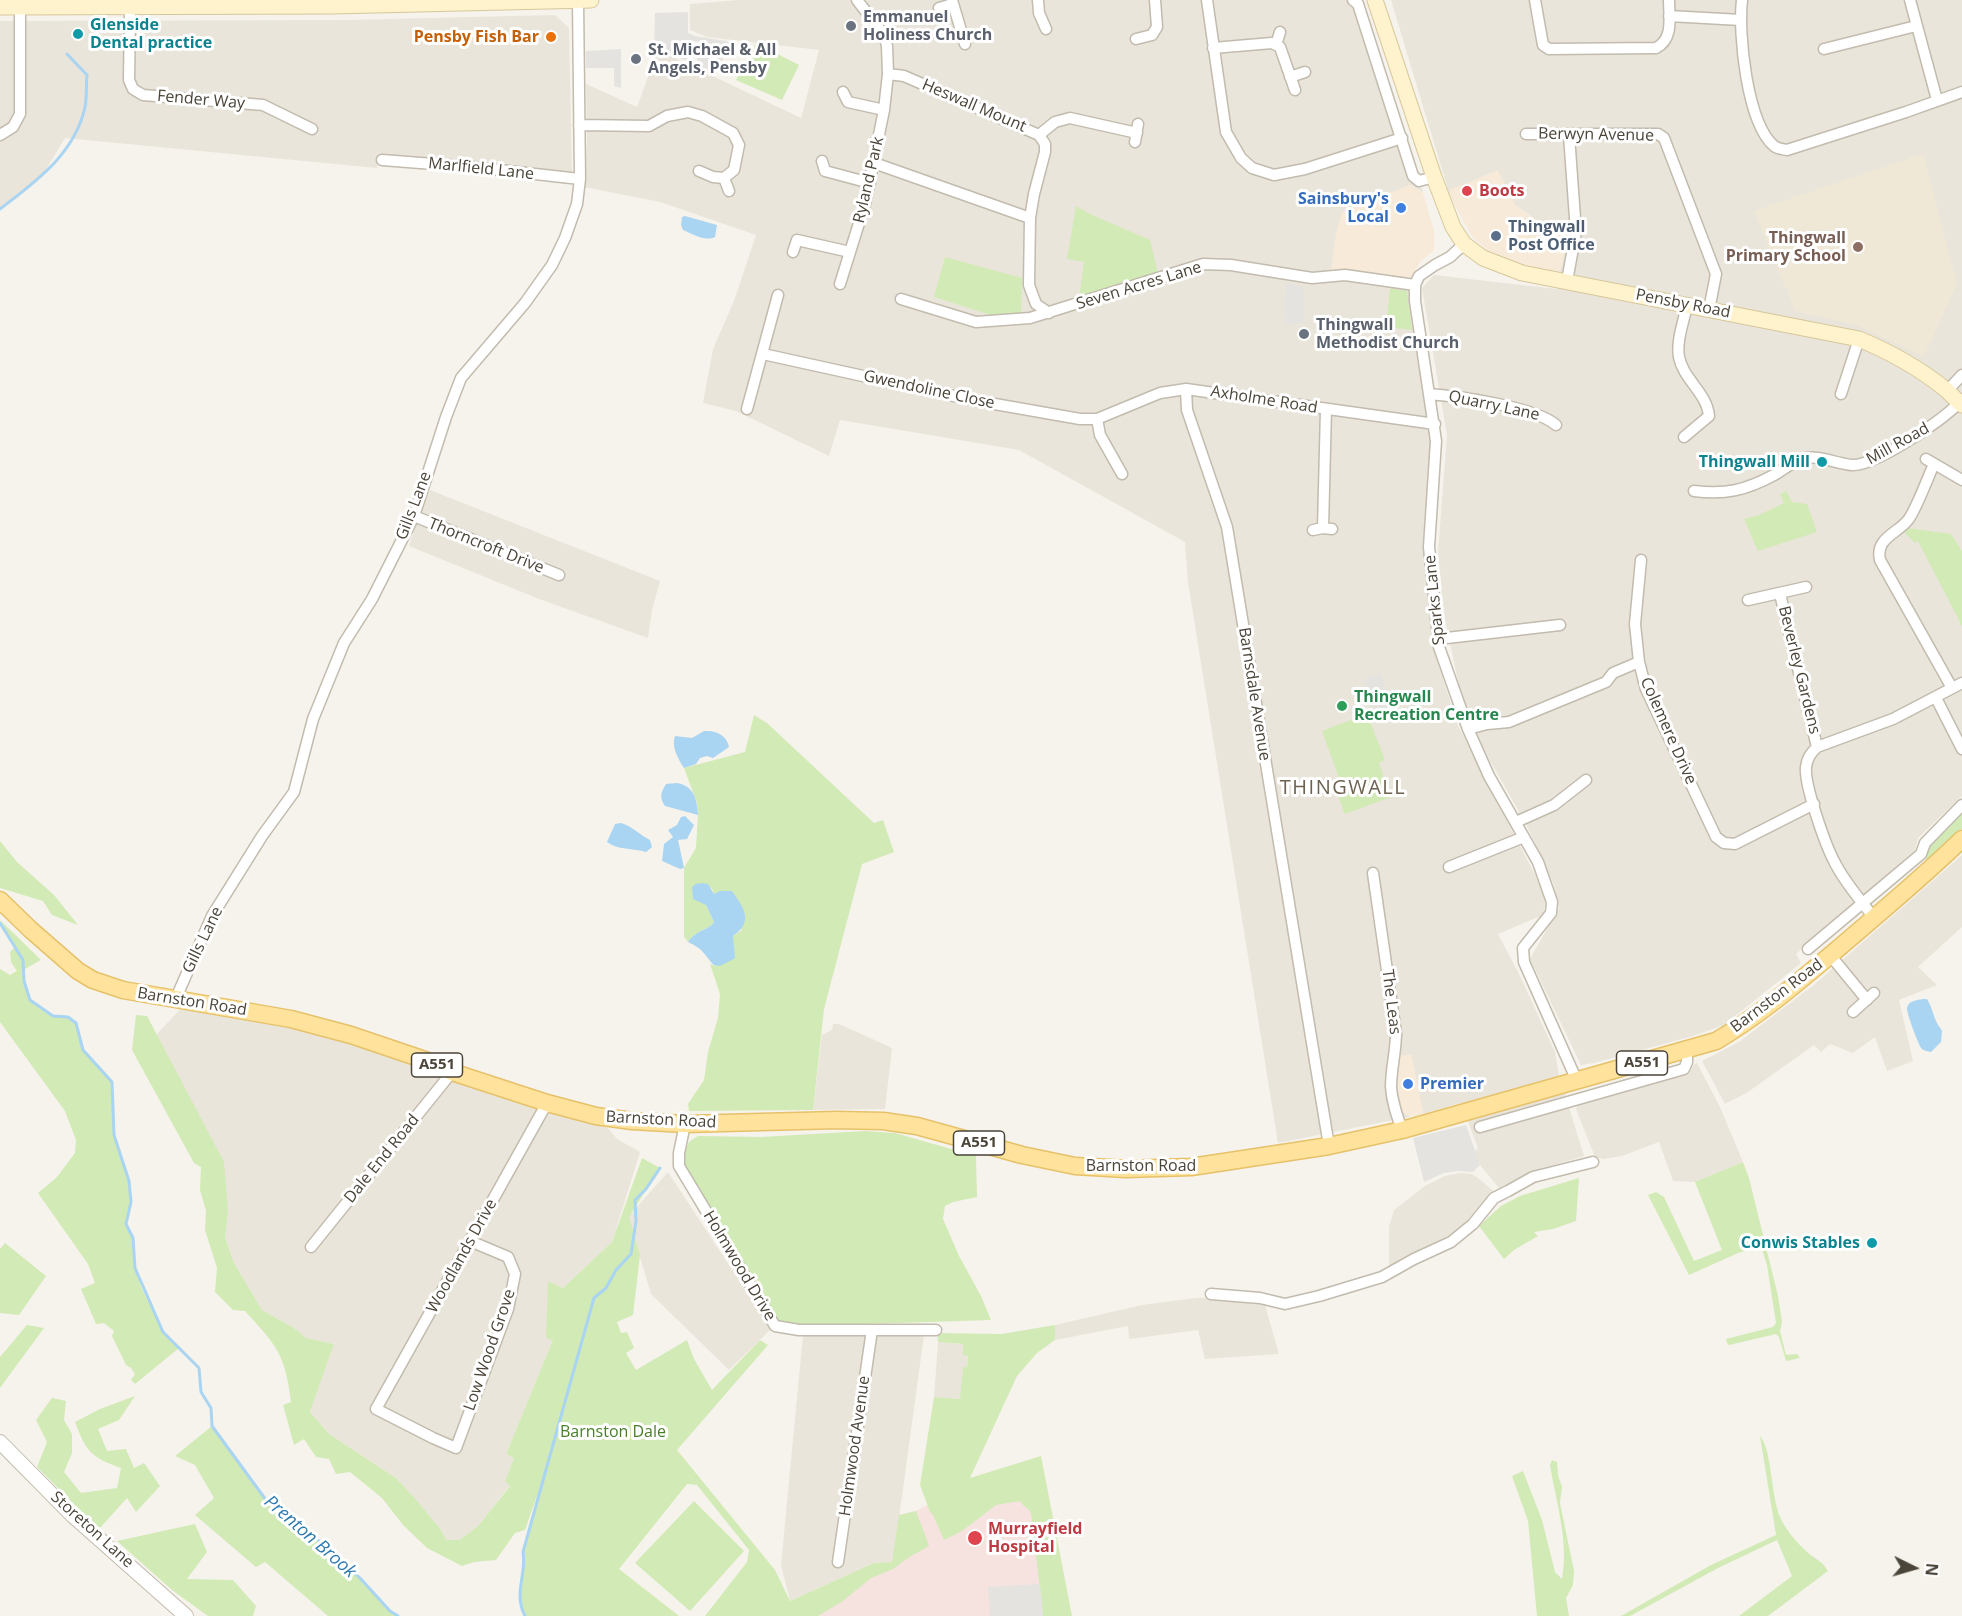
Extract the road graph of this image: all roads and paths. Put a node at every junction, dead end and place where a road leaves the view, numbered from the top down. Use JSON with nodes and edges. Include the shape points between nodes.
{"nodes":[{"id":1,"x":582,"y":0,"type":"edge"},
{"id":2,"x":857,"y":0,"type":"edge"},
{"id":3,"x":1038,"y":0,"type":"edge"},
{"id":4,"x":1155,"y":0,"type":"edge"},
{"id":5,"x":1207,"y":0,"type":"edge"},
{"id":6,"x":1353,"y":0,"type":"edge"},
{"id":7,"x":1375,"y":0,"type":"edge"},
{"id":8,"x":1535,"y":0,"type":"edge"},
{"id":9,"x":1669,"y":0,"type":"edge"},
{"id":10,"x":1742,"y":0,"type":"edge"},
{"id":11,"x":1910,"y":0,"type":"edge"},
{"id":12,"x":953,"y":2,"type":"edge"},
{"id":13,"x":179,"y":3,"type":"edge"},
{"id":14,"x":332,"y":3,"type":"edge"},
{"id":15,"x":36,"y":4,"type":"edge"},
{"id":16,"x":0,"y":7,"type":"edge"},
{"id":17,"x":20,"y":7,"type":"junction"},
{"id":18,"x":130,"y":7,"type":"junction"},
{"id":19,"x":939,"y":8,"type":"dead end"},
{"id":20,"x":1669,"y":16,"type":"junction"},
{"id":21,"x":1740,"y":20,"type":"junction"},
{"id":22,"x":1916,"y":26,"type":"junction"},
{"id":23,"x":1046,"y":29,"type":"dead end"},
{"id":24,"x":1280,"y":32,"type":"dead end"},
{"id":25,"x":1136,"y":39,"type":"dead end"},
{"id":26,"x":965,"y":44,"type":"dead end"},
{"id":27,"x":1276,"y":45,"type":"junction"},
{"id":28,"x":1213,"y":48,"type":"junction"},
{"id":29,"x":1824,"y":49,"type":"dead end"},
{"id":30,"x":1305,"y":72,"type":"dead end"},
{"id":31,"x":888,"y":74,"type":"junction"},
{"id":32,"x":1290,"y":77,"type":"junction"},
{"id":33,"x":1295,"y":90,"type":"dead end"},
{"id":34,"x":1962,"y":92,"type":"edge"},
{"id":35,"x":844,"y":100,"type":"dead end"},
{"id":36,"x":1937,"y":100,"type":"junction"},
{"id":37,"x":884,"y":110,"type":"junction"},
{"id":38,"x":579,"y":125,"type":"junction"},
{"id":39,"x":312,"y":129,"type":"dead end"},
{"id":40,"x":1136,"y":133,"type":"dead end"},
{"id":41,"x":1526,"y":134,"type":"dead end"},
{"id":42,"x":0,"y":135,"type":"edge"},
{"id":43,"x":1039,"y":135,"type":"junction"},
{"id":44,"x":1569,"y":135,"type":"junction"},
{"id":45,"x":1402,"y":138,"type":"junction"},
{"id":46,"x":382,"y":160,"type":"dead end"},
{"id":47,"x":874,"y":163,"type":"junction"},
{"id":48,"x":822,"y":170,"type":"dead end"},
{"id":49,"x":699,"y":171,"type":"dead end"},
{"id":50,"x":1434,"y":177,"type":"junction"},
{"id":51,"x":724,"y":178,"type":"junction"},
{"id":52,"x":580,"y":179,"type":"junction"},
{"id":53,"x":870,"y":183,"type":"junction"},
{"id":54,"x":729,"y":191,"type":"dead end"},
{"id":55,"x":1030,"y":218,"type":"junction"},
{"id":56,"x":1464,"y":244,"type":"junction"},
{"id":57,"x":793,"y":252,"type":"dead end"},
{"id":58,"x":850,"y":252,"type":"junction"},
{"id":59,"x":1567,"y":281,"type":"junction"},
{"id":60,"x":840,"y":284,"type":"dead end"},
{"id":61,"x":1415,"y":285,"type":"junction"},
{"id":62,"x":778,"y":295,"type":"dead end"},
{"id":63,"x":901,"y":299,"type":"dead end"},
{"id":64,"x":1687,"y":305,"type":"junction"},
{"id":65,"x":1709,"y":310,"type":"junction"},
{"id":66,"x":1049,"y":313,"type":"junction"},
{"id":67,"x":1858,"y":339,"type":"junction"},
{"id":68,"x":763,"y":354,"type":"junction"},
{"id":69,"x":1962,"y":375,"type":"edge"},
{"id":70,"x":1186,"y":389,"type":"junction"},
{"id":71,"x":1947,"y":391,"type":"junction"},
{"id":72,"x":1429,"y":394,"type":"junction"},
{"id":73,"x":1842,"y":394,"type":"dead end"},
{"id":74,"x":1960,"y":404,"type":"edge"},
{"id":75,"x":747,"y":409,"type":"dead end"},
{"id":76,"x":1326,"y":409,"type":"junction"},
{"id":77,"x":1097,"y":419,"type":"junction"},
{"id":78,"x":1435,"y":424,"type":"junction"},
{"id":79,"x":1556,"y":425,"type":"dead end"},
{"id":80,"x":1684,"y":437,"type":"dead end"},
{"id":81,"x":1122,"y":474,"type":"dead end"},
{"id":82,"x":1962,"y":480,"type":"edge"},
{"id":83,"x":1694,"y":491,"type":"dead end"},
{"id":84,"x":414,"y":516,"type":"junction"},
{"id":85,"x":1323,"y":529,"type":"dead end"},
{"id":86,"x":1641,"y":560,"type":"dead end"},
{"id":87,"x":559,"y":575,"type":"dead end"},
{"id":88,"x":1806,"y":587,"type":"dead end"},
{"id":89,"x":1780,"y":594,"type":"junction"},
{"id":90,"x":1748,"y":600,"type":"dead end"},
{"id":91,"x":1560,"y":625,"type":"dead end"},
{"id":92,"x":1438,"y":639,"type":"junction"},
{"id":93,"x":1639,"y":662,"type":"junction"},
{"id":94,"x":1957,"y":686,"type":"edge"},
{"id":95,"x":1936,"y":698,"type":"junction"},
{"id":96,"x":1468,"y":729,"type":"junction"},
{"id":97,"x":1817,"y":747,"type":"junction"},
{"id":98,"x":1962,"y":749,"type":"edge"},
{"id":99,"x":1586,"y":780,"type":"dead end"},
{"id":100,"x":1814,"y":804,"type":"junction"},
{"id":101,"x":1962,"y":805,"type":"edge"},
{"id":102,"x":1516,"y":822,"type":"junction"},
{"id":103,"x":1524,"y":837,"type":"junction"},
{"id":104,"x":1962,"y":839,"type":"edge"},
{"id":105,"x":1449,"y":867,"type":"dead end"},
{"id":106,"x":1373,"y":873,"type":"dead end"},
{"id":107,"x":0,"y":900,"type":"edge"},
{"id":108,"x":1863,"y":904,"type":"junction"},
{"id":109,"x":1874,"y":918,"type":"junction"},
{"id":110,"x":1808,"y":950,"type":"dead end"},
{"id":111,"x":1830,"y":955,"type":"junction"},
{"id":112,"x":176,"y":998,"type":"junction"},
{"id":113,"x":1853,"y":1012,"type":"dead end"},
{"id":114,"x":1687,"y":1050,"type":"junction"},
{"id":115,"x":452,"y":1072,"type":"junction"},
{"id":116,"x":1577,"y":1081,"type":"junction"},
{"id":117,"x":546,"y":1103,"type":"junction"},
{"id":118,"x":686,"y":1125,"type":"junction"},
{"id":119,"x":1480,"y":1127,"type":"dead end"},
{"id":120,"x":1402,"y":1130,"type":"junction"},
{"id":121,"x":1329,"y":1146,"type":"junction"},
{"id":122,"x":1593,"y":1162,"type":"dead end"},
{"id":123,"x":470,"y":1241,"type":"junction"},
{"id":124,"x":311,"y":1247,"type":"dead end"},
{"id":125,"x":1211,"y":1294,"type":"dead end"},
{"id":126,"x":936,"y":1329,"type":"dead end"},
{"id":127,"x":872,"y":1330,"type":"junction"},
{"id":128,"x":0,"y":1442,"type":"edge"},
{"id":129,"x":456,"y":1448,"type":"joint"},
{"id":130,"x":838,"y":1562,"type":"dead end"},
{"id":131,"x":186,"y":1616,"type":"edge"}],
"edges":[{"from":1,"to":14,"type":"main road"},
{"from":1,"to":38,"type":"street","name":"Gills Lane"},
{"from":2,"to":31,"type":"street","via":[[885,35]]},
{"from":3,"to":23,"type":"street"},
{"from":4,"to":25,"type":"street","via":[[1157,27],[1152,35]]},
{"from":5,"to":28,"type":"street"},
{"from":6,"to":45,"type":"street","via":[[1358,4]]},
{"from":7,"to":50,"type":"main road","name":"Pensby Road"},
{"from":8,"to":20,"type":"street","via":[[1543,45],[1549,49],[1656,48],[1668,36]]},
{"from":9,"to":20,"type":"street"},
{"from":10,"to":21,"type":"street"},
{"from":11,"to":22,"type":"street"},
{"from":12,"to":19,"type":"street"},
{"from":12,"to":26,"type":"street"},
{"from":13,"to":14,"type":"main road"},
{"from":13,"to":18,"type":"main road"},
{"from":15,"to":17,"type":"main road"},
{"from":15,"to":18,"type":"main road"},
{"from":16,"to":17,"type":"main road"},
{"from":17,"to":42,"type":"street","via":[[20,114],[13,127]]},
{"from":18,"to":39,"type":"street","name":"Fender Way","via":[[129,80],[143,95],[263,105]]},
{"from":20,"to":21,"type":"street"},
{"from":21,"to":36,"type":"street","via":[[1748,87],[1756,115],[1777,148],[1787,150]]},
{"from":22,"to":29,"type":"street"},
{"from":22,"to":36,"type":"street"},
{"from":24,"to":27,"type":"street"},
{"from":27,"to":28,"type":"street"},
{"from":27,"to":32,"type":"street","via":[[1280,46]]},
{"from":28,"to":45,"type":"street","via":[[1226,132],[1241,158],[1252,168],[1274,175],[1305,169]]},
{"from":30,"to":32,"type":"street"},
{"from":31,"to":37,"type":"street","name":"Ryland Park"},
{"from":31,"to":43,"type":"street","name":"Heswall Mount","via":[[904,76]]},
{"from":32,"to":33,"type":"street"},
{"from":34,"to":36,"type":"street"},
{"from":35,"to":37,"type":"street"},
{"from":37,"to":47,"type":"street","name":"Ryland Park"},
{"from":38,"to":51,"type":"street","via":[[649,126],[667,116],[688,112],[702,116],[733,133],[739,145],[734,170]]},
{"from":38,"to":52,"type":"street","name":"Gills Lane"},
{"from":40,"to":43,"type":"street","name":"Heswall Mount","via":[[1070,118],[1055,122]]},
{"from":41,"to":44,"type":"street","name":"Berwyn Avenue"},
{"from":43,"to":55,"type":"street","via":[[1045,152]]},
{"from":44,"to":59,"type":"street","via":[[1576,232]]},
{"from":44,"to":65,"type":"street","name":"Berwyn Avenue","via":[[1658,134],[1664,138],[1716,274]]},
{"from":45,"to":50,"type":"street","via":[[1413,176],[1419,182]]},
{"from":46,"to":52,"type":"street","name":"Marlfield Lane"},
{"from":47,"to":53,"type":"street","name":"Ryland Park"},
{"from":47,"to":55,"type":"street"},
{"from":48,"to":53,"type":"street"},
{"from":49,"to":51,"type":"street"},
{"from":50,"to":56,"type":"main road","name":"Pensby Road","via":[[1453,227]]},
{"from":51,"to":54,"type":"street"},
{"from":52,"to":84,"type":"street","name":"Gills Lane","via":[[577,204],[552,266],[461,378]]},
{"from":53,"to":58,"type":"street","name":"Ryland Park"},
{"from":55,"to":66,"type":"street","via":[[1029,285],[1036,304]]},
{"from":56,"to":59,"type":"main road","name":"Pensby Road","via":[[1501,266]]},
{"from":56,"to":61,"type":"street","via":[[1419,276]]},
{"from":57,"to":58,"type":"street","via":[[797,240]]},
{"from":58,"to":60,"type":"street","name":"Ryland Park"},
{"from":59,"to":64,"type":"main road","name":"Pensby Road"},
{"from":61,"to":66,"type":"street","name":"Seven Acres Lane","via":[[1345,275],[1312,278],[1203,264]]},
{"from":61,"to":72,"type":"street","name":"Sparks Lane"},
{"from":62,"to":68,"type":"street"},
{"from":63,"to":66,"type":"street","name":"Seven Acres Lane","via":[[976,322]]},
{"from":64,"to":65,"type":"main road","name":"Pensby Road"},
{"from":64,"to":80,"type":"street","via":[[1679,359],[1714,418]]},
{"from":65,"to":67,"type":"main road","name":"Pensby Road"},
{"from":67,"to":71,"type":"main road","name":"Pensby Road","via":[[1920,369]]},
{"from":67,"to":73,"type":"street"},
{"from":68,"to":75,"type":"street"},
{"from":68,"to":77,"type":"street","name":"Gwendoline Close","via":[[972,400]]},
{"from":69,"to":71,"type":"street"},
{"from":70,"to":76,"type":"street","name":"Axholme Road"},
{"from":70,"to":77,"type":"street","name":"Axholme Road","via":[[1160,393]]},
{"from":70,"to":121,"type":"street","name":"Barnsdale Avenue","via":[[1187,410],[1227,527]]},
{"from":71,"to":74,"type":"main road","name":"Pensby Road"},
{"from":72,"to":78,"type":"street","name":"Sparks Lane"},
{"from":72,"to":79,"type":"street","name":"Quarry Lane","via":[[1462,396],[1548,417]]},
{"from":74,"to":83,"type":"street","name":"Mill Road","via":[[1908,446],[1861,464],[1805,458],[1740,490]]},
{"from":76,"to":78,"type":"street","name":"Axholme Road"},
{"from":76,"to":85,"type":"street"},
{"from":77,"to":81,"type":"street","via":[[1100,435]]},
{"from":78,"to":92,"type":"street","name":"Sparks Lane","via":[[1429,548]]},
{"from":82,"to":94,"type":"street","via":[[1930,461],[1909,519],[1882,542],[1879,552],[1880,560]]},
{"from":84,"to":87,"type":"street","name":"Thorncroft Drive"},
{"from":84,"to":112,"type":"street","name":"Gills Lane","via":[[372,599],[344,643],[313,719],[294,792],[212,916]]},
{"from":86,"to":93,"type":"street","via":[[1635,624]]},
{"from":88,"to":89,"type":"street","name":"Beverley Gardens"},
{"from":89,"to":90,"type":"street","name":"Beverley Gardens"},
{"from":89,"to":97,"type":"street","name":"Beverley Gardens"},
{"from":91,"to":92,"type":"street"},
{"from":92,"to":96,"type":"street","name":"Sparks Lane"},
{"from":93,"to":96,"type":"street","name":"Colemere Drive","via":[[1613,673],[1606,682],[1509,722]]},
{"from":93,"to":100,"type":"street","name":"Colemere Drive","via":[[1646,689],[1716,837],[1735,844]]},
{"from":94,"to":95,"type":"street"},
{"from":95,"to":97,"type":"street","via":[[1893,719]]},
{"from":95,"to":98,"type":"street"},
{"from":96,"to":102,"type":"street","name":"Sparks Lane"},
{"from":97,"to":100,"type":"street","via":[[1806,768]]},
{"from":99,"to":102,"type":"street","via":[[1554,805]]},
{"from":100,"to":108,"type":"street","via":[[1832,859]]},
{"from":101,"to":108,"type":"street","via":[[1925,843],[1921,854]]},
{"from":102,"to":103,"type":"street","name":"Sparks Lane"},
{"from":103,"to":105,"type":"street"},
{"from":103,"to":116,"type":"street","name":"Sparks Lane","via":[[1552,902],[1551,913],[1523,948],[1524,962]]},
{"from":104,"to":109,"type":"main road","name":"Barnston Road","number":"A551"},
{"from":106,"to":120,"type":"street","name":"The Leas","via":[[1396,1033],[1392,1098]]},
{"from":107,"to":112,"type":"main road","name":"Barnston Road","number":"A551","via":[[86,975],[123,990]]},
{"from":108,"to":109,"type":"street"},
{"from":108,"to":110,"type":"street"},
{"from":109,"to":111,"type":"main road","name":"Barnston Road","number":"A551"},
{"from":111,"to":113,"type":"street","via":[[1870,996]]},
{"from":111,"to":114,"type":"main road","name":"Barnston Road","number":"A551","via":[[1746,1023],[1716,1041]]},
{"from":112,"to":115,"type":"main road","name":"Barnston Road","number":"A551","via":[[291,1019],[351,1035]]},
{"from":114,"to":116,"type":"main road","name":"Barnston Road","number":"A551"},
{"from":114,"to":119,"type":"street","via":[[1684,1069]]},
{"from":115,"to":117,"type":"main road","name":"Barnston Road","number":"A551"},
{"from":115,"to":124,"type":"street","name":"Dale End Road"},
{"from":116,"to":120,"type":"main road","name":"Barnston Road","number":"A551"},
{"from":117,"to":118,"type":"main road","name":"Barnston Road","number":"A551","via":[[596,1116]]},
{"from":117,"to":123,"type":"street","name":"Woodlands Drive"},
{"from":118,"to":121,"type":"main road","name":"Barnston Road","number":"A551","via":[[883,1121],[1064,1164],[1126,1169],[1191,1167]]},
{"from":118,"to":127,"type":"street","name":"Holmwood Drive","via":[[679,1166],[775,1326],[799,1330]]},
{"from":120,"to":121,"type":"main road","name":"Barnston Road","number":"A551"},
{"from":122,"to":125,"type":"street","via":[[1533,1177],[1494,1198],[1473,1224],[1451,1242],[1382,1277],[1285,1304]]},
{"from":123,"to":129,"type":"street","name":"Low Wood Grove","via":[[508,1257],[515,1274],[508,1309]]},
{"from":123,"to":129,"type":"street","name":"Woodlands Drive","via":[[376,1409]]},
{"from":126,"to":127,"type":"street","name":"Holmwood Drive"},
{"from":127,"to":130,"type":"street","name":"Holmwood Avenue"},
{"from":128,"to":131,"type":"street","name":"Storeton Lane","via":[[72,1515]]}]}
